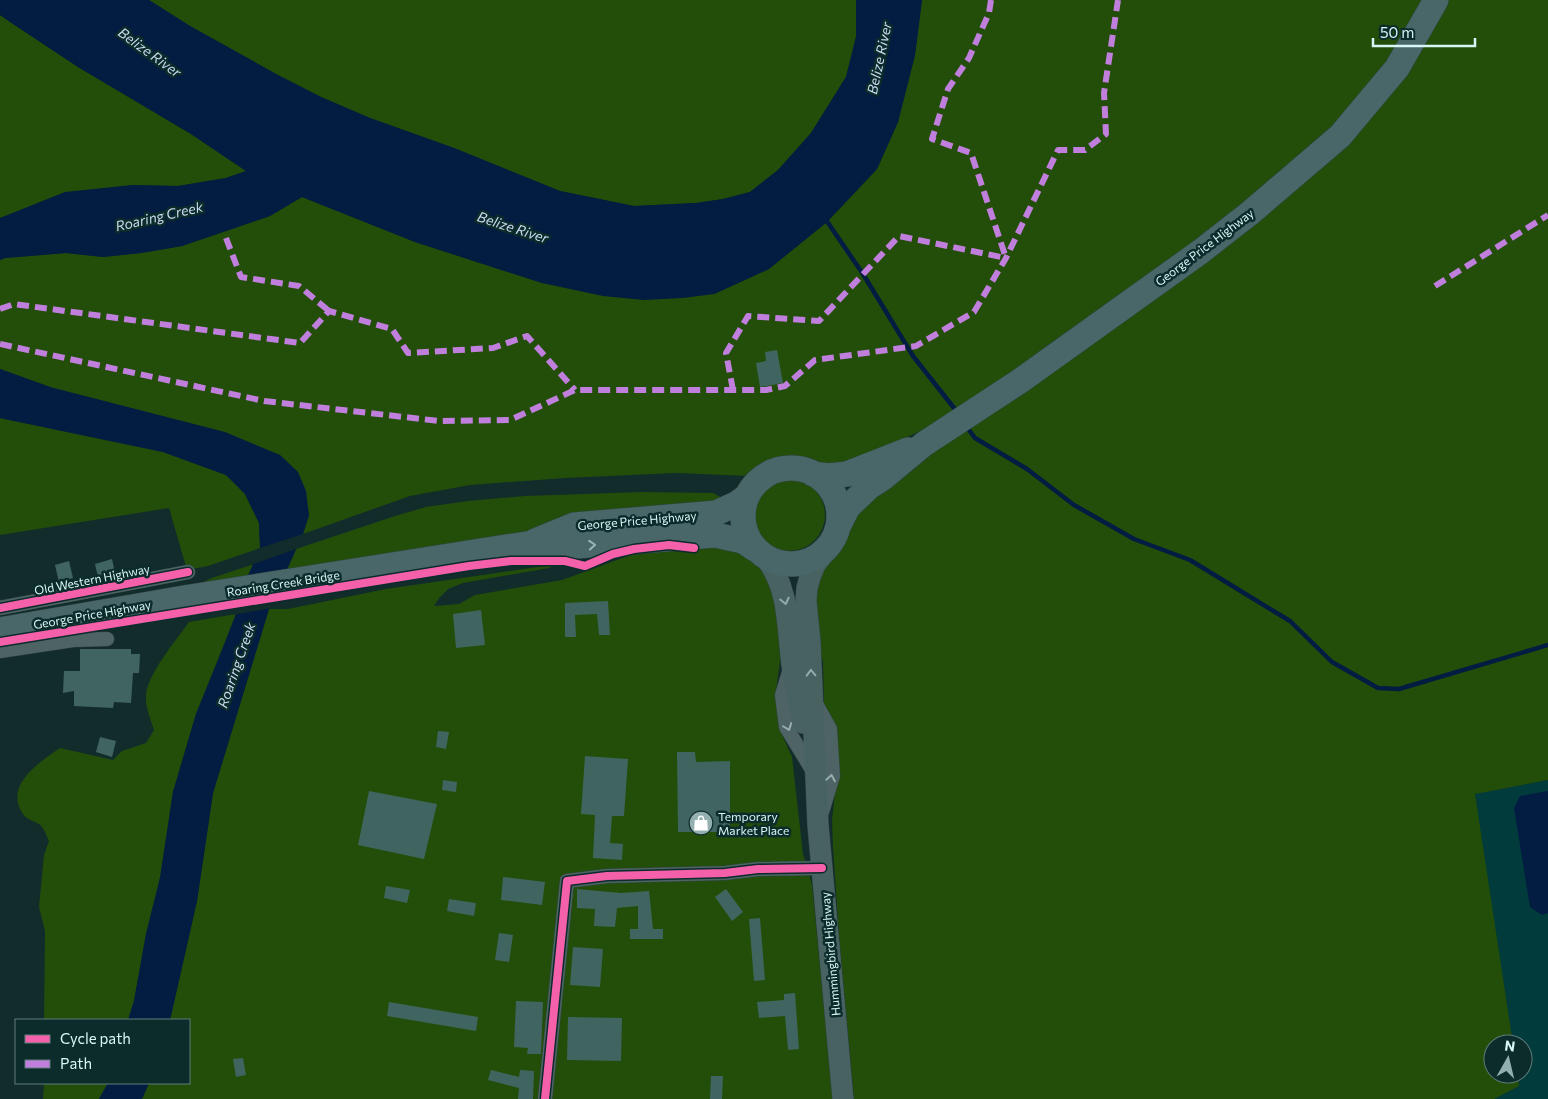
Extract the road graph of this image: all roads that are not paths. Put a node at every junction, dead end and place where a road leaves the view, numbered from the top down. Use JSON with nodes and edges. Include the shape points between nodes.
{"nodes":[{"id":1,"x":1436,"y":0,"type":"edge"},
{"id":2,"x":924,"y":444,"type":"junction"},
{"id":3,"x":813,"y":474,"type":"junction"},
{"id":4,"x":747,"y":496,"type":"junction"},
{"id":5,"x":838,"y":525,"type":"junction"},
{"id":6,"x":526,"y":544,"type":"junction"},
{"id":7,"x":826,"y":550,"type":"junction"},
{"id":8,"x":760,"y":553,"type":"junction"},
{"id":9,"x":381,"y":568,"type":"joint"},
{"id":10,"x":188,"y":572,"type":"dead end"},
{"id":11,"x":184,"y":598,"type":"joint"},
{"id":12,"x":0,"y":608,"type":"edge"},
{"id":13,"x":0,"y":630,"type":"edge"},
{"id":14,"x":107,"y":639,"type":"dead end"},
{"id":15,"x":0,"y":652,"type":"edge"},
{"id":16,"x":818,"y":817,"type":"junction"},
{"id":17,"x":822,"y":868,"type":"junction"},
{"id":18,"x":545,"y":1099,"type":"edge"},
{"id":19,"x":843,"y":1099,"type":"edge"}],
"edges":[{"from":1,"to":2,"type":"highway","name":"George Price Highway","via":[[1397,68],[1340,136],[1200,252],[1027,376]]},
{"from":2,"to":3,"type":"highway","name":"George Price Highway","via":[[847,474]]},
{"from":2,"to":5,"type":"highway","name":"George Price Highway","via":[[854,499]]},
{"from":3,"to":4,"type":"highway","via":[[796,468],[778,470],[762,478]]},
{"from":3,"to":5,"type":"highway","via":[[826,483],[834,495],[839,510]]},
{"from":4,"to":6,"type":"highway","name":"George Price Highway","via":[[716,513],[574,525]]},
{"from":4,"to":8,"type":"highway","via":[[742,511],[744,527],[750,542]]},
{"from":5,"to":7,"type":"highway"},
{"from":6,"to":8,"type":"highway","name":"George Price Highway","one_way":true,"via":[[577,546],[715,535],[743,541]]},
{"from":6,"to":9,"type":"highway","name":"George Price Highway"},
{"from":7,"to":8,"type":"highway","via":[[812,560],[797,564],[780,564]]},
{"from":16,"to":7,"type":"main road","name":"Hummingbird Highway","one_way":true,"via":[[807,588],[814,565]]},
{"from":8,"to":16,"type":"main road","name":"Hummingbird Highway","one_way":true,"via":[[776,573],[785,600],[792,664]]},
{"from":9,"to":11,"type":"highway","name":"Roaring Creek Bridge"},
{"from":10,"to":12,"type":"street","name":"Old Western Highway"},
{"from":11,"to":13,"type":"highway","name":"George Price Highway"},
{"from":14,"to":15,"type":"street","via":[[73,640]]},
{"from":16,"to":17,"type":"main road","name":"Hummingbird Highway"},
{"from":17,"to":18,"type":"street","via":[[758,868],[725,873],[608,876],[567,881]]},
{"from":17,"to":19,"type":"main road","name":"Hummingbird Highway"}]}
